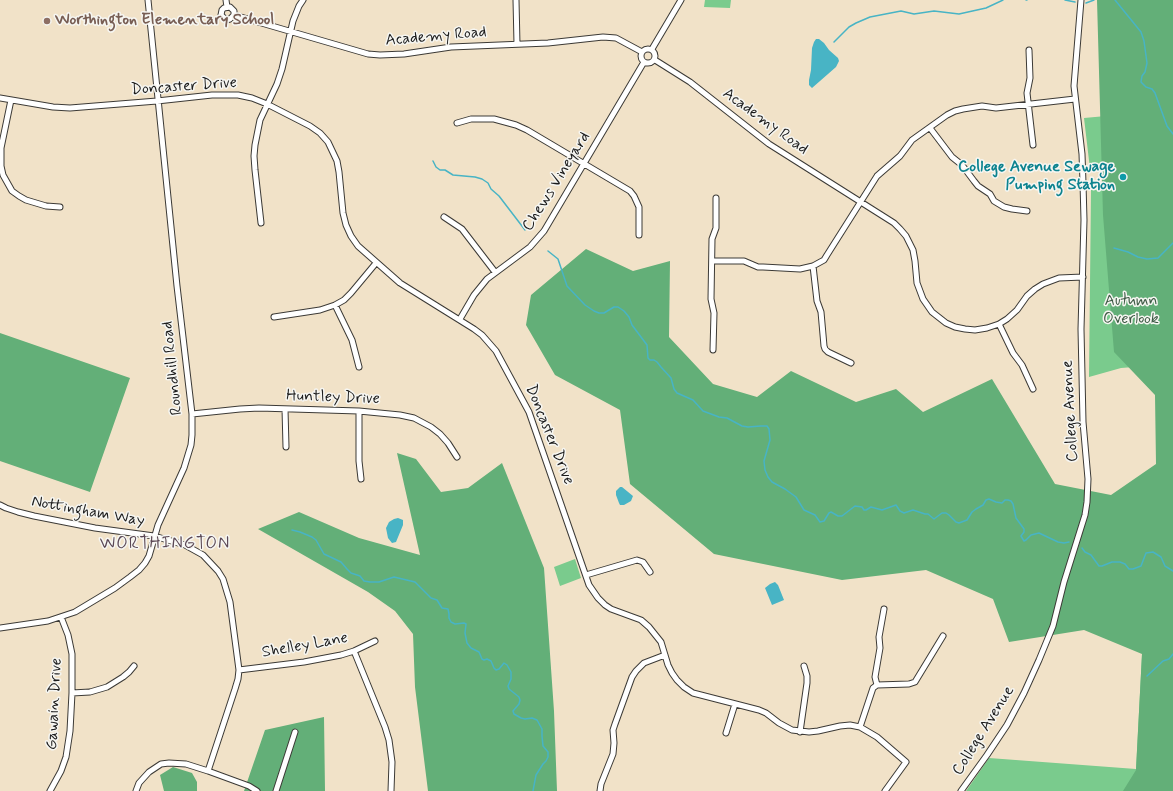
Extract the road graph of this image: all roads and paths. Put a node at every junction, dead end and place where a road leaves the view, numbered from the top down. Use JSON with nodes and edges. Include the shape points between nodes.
{"nodes":[{"id":1,"x":148,"y":0,"type":"edge"},
{"id":2,"x":226,"y":0,"type":"edge"},
{"id":3,"x":303,"y":0,"type":"edge"},
{"id":4,"x":516,"y":0,"type":"edge"},
{"id":5,"x":681,"y":0,"type":"edge"},
{"id":6,"x":1081,"y":0,"type":"edge"},
{"id":7,"x":227,"y":7,"type":"junction"},
{"id":8,"x":234,"y":15,"type":"junction"},
{"id":9,"x":290,"y":31,"type":"junction"},
{"id":10,"x":516,"y":44,"type":"junction"},
{"id":11,"x":652,"y":49,"type":"junction"},
{"id":12,"x":1029,"y":50,"type":"dead end"},
{"id":13,"x":642,"y":52,"type":"junction"},
{"id":14,"x":655,"y":60,"type":"junction"},
{"id":15,"x":644,"y":62,"type":"junction"},
{"id":16,"x":0,"y":98,"type":"edge"},
{"id":17,"x":1075,"y":99,"type":"junction"},
{"id":18,"x":12,"y":100,"type":"junction"},
{"id":19,"x":158,"y":101,"type":"junction"},
{"id":20,"x":267,"y":104,"type":"junction"},
{"id":21,"x":1028,"y":105,"type":"junction"},
{"id":22,"x":457,"y":123,"type":"dead end"},
{"id":23,"x":930,"y":128,"type":"junction"},
{"id":24,"x":1033,"y":145,"type":"dead end"},
{"id":25,"x":584,"y":164,"type":"junction"},
{"id":26,"x":716,"y":198,"type":"dead end"},
{"id":27,"x":861,"y":202,"type":"junction"},
{"id":28,"x":60,"y":207,"type":"dead end"},
{"id":29,"x":1027,"y":211,"type":"dead end"},
{"id":30,"x":444,"y":217,"type":"dead end"},
{"id":31,"x":261,"y":223,"type":"dead end"},
{"id":32,"x":639,"y":235,"type":"dead end"},
{"id":33,"x":712,"y":261,"type":"junction"},
{"id":34,"x":376,"y":263,"type":"junction"},
{"id":35,"x":813,"y":266,"type":"junction"},
{"id":36,"x":495,"y":272,"type":"junction"},
{"id":37,"x":1083,"y":277,"type":"junction"},
{"id":38,"x":336,"y":305,"type":"junction"},
{"id":39,"x":274,"y":317,"type":"dead end"},
{"id":40,"x":460,"y":319,"type":"junction"},
{"id":41,"x":999,"y":324,"type":"junction"},
{"id":42,"x":713,"y":350,"type":"dead end"},
{"id":43,"x":851,"y":363,"type":"dead end"},
{"id":44,"x":359,"y":367,"type":"dead end"},
{"id":45,"x":1033,"y":389,"type":"dead end"},
{"id":46,"x":285,"y":409,"type":"junction"},
{"id":47,"x":359,"y":412,"type":"junction"},
{"id":48,"x":192,"y":414,"type":"junction"},
{"id":49,"x":286,"y":447,"type":"dead end"},
{"id":50,"x":456,"y":457,"type":"dead end"},
{"id":51,"x":360,"y":479,"type":"dead end"},
{"id":52,"x":0,"y":505,"type":"edge"},
{"id":53,"x":154,"y":536,"type":"junction"},
{"id":54,"x":650,"y":572,"type":"dead end"},
{"id":55,"x":586,"y":575,"type":"junction"},
{"id":56,"x":884,"y":609,"type":"dead end"},
{"id":57,"x":61,"y":617,"type":"junction"},
{"id":58,"x":0,"y":628,"type":"edge"},
{"id":59,"x":943,"y":636,"type":"dead end"},
{"id":60,"x":375,"y":641,"type":"dead end"},
{"id":61,"x":354,"y":651,"type":"junction"},
{"id":62,"x":665,"y":655,"type":"junction"},
{"id":63,"x":134,"y":666,"type":"dead end"},
{"id":64,"x":804,"y":666,"type":"dead end"},
{"id":65,"x":239,"y":670,"type":"junction"},
{"id":66,"x":877,"y":685,"type":"junction"},
{"id":67,"x":72,"y":693,"type":"junction"},
{"id":68,"x":735,"y":704,"type":"junction"},
{"id":69,"x":860,"y":727,"type":"junction"},
{"id":70,"x":295,"y":732,"type":"dead end"},
{"id":71,"x":800,"y":732,"type":"junction"},
{"id":72,"x":726,"y":733,"type":"dead end"},
{"id":73,"x":208,"y":771,"type":"junction"},
{"id":74,"x":50,"y":791,"type":"edge"},
{"id":75,"x":136,"y":791,"type":"edge"},
{"id":76,"x":257,"y":791,"type":"edge"},
{"id":77,"x":276,"y":791,"type":"edge"},
{"id":78,"x":391,"y":791,"type":"edge"},
{"id":79,"x":600,"y":791,"type":"edge"},
{"id":80,"x":885,"y":791,"type":"edge"},
{"id":81,"x":961,"y":791,"type":"edge"}],
"edges":[{"from":1,"to":19,"type":"street","name":"Roundhill Road"},
{"from":2,"to":7,"type":"street"},
{"from":3,"to":9,"type":"street","via":[[296,11]]},
{"from":4,"to":10,"type":"street"},
{"from":5,"to":11,"type":"street"},
{"from":6,"to":17,"type":"street","name":"College Avenue"},
{"from":7,"to":8,"type":"street","via":[[233,9]]},
{"from":7,"to":8,"type":"street","name":"Academy Road","via":[[222,10],[222,17],[228,20]]},
{"from":8,"to":9,"type":"street","name":"Academy Road"},
{"from":9,"to":10,"type":"street","name":"Academy Road","via":[[368,54],[392,56],[451,47]]},
{"from":9,"to":20,"type":"street","via":[[282,69]]},
{"from":10,"to":13,"type":"street","name":"Academy Road","via":[[610,37],[624,41]]},
{"from":11,"to":13,"type":"street","via":[[648,48]]},
{"from":11,"to":14,"type":"street","via":[[656,55]]},
{"from":12,"to":21,"type":"street"},
{"from":13,"to":15,"type":"street","via":[[641,59]]},
{"from":14,"to":15,"type":"street","via":[[651,63]]},
{"from":14,"to":27,"type":"street","name":"Academy Road","via":[[690,82],[769,144]]},
{"from":15,"to":25,"type":"street","name":"Chews Vineyard"},
{"from":16,"to":18,"type":"street","name":"Doncaster Drive"},
{"from":17,"to":21,"type":"street"},
{"from":17,"to":37,"type":"street","name":"College Avenue","via":[[1082,154]]},
{"from":18,"to":19,"type":"street","name":"Doncaster Drive","via":[[70,108]]},
{"from":18,"to":28,"type":"street","via":[[1,148],[3,175],[12,191],[26,200]]},
{"from":19,"to":20,"type":"street","name":"Doncaster Drive","via":[[227,94],[252,98]]},
{"from":19,"to":48,"type":"street","name":"Roundhill Road"},
{"from":20,"to":31,"type":"street","via":[[260,120],[254,156]]},
{"from":20,"to":34,"type":"street","name":"Doncaster Drive","via":[[310,126],[328,142],[337,161],[346,225],[358,246]]},
{"from":21,"to":23,"type":"street","via":[[963,109],[947,115]]},
{"from":21,"to":24,"type":"street"},
{"from":22,"to":25,"type":"street","via":[[471,119],[504,121],[527,130]]},
{"from":23,"to":27,"type":"street","via":[[912,140],[900,156],[877,176]]},
{"from":23,"to":29,"type":"street","via":[[952,158],[962,165],[978,186],[994,200],[1004,207]]},
{"from":25,"to":32,"type":"street","via":[[634,196],[639,207]]},
{"from":25,"to":36,"type":"street","name":"Chews Vineyard","via":[[537,239],[520,255]]},
{"from":26,"to":33,"type":"street"},
{"from":27,"to":35,"type":"street","via":[[824,260]]},
{"from":27,"to":41,"type":"street","name":"Academy Road","via":[[894,223],[906,236],[913,250],[919,292],[939,318],[955,327],[965,329],[981,329]]},
{"from":30,"to":36,"type":"street","via":[[462,229]]},
{"from":33,"to":35,"type":"street","via":[[744,261],[763,268],[800,269]]},
{"from":33,"to":42,"type":"street"},
{"from":34,"to":38,"type":"street","via":[[351,293]]},
{"from":34,"to":40,"type":"street","name":"Doncaster Drive","via":[[412,291]]},
{"from":35,"to":43,"type":"street","via":[[825,349]]},
{"from":36,"to":40,"type":"street","name":"Chews Vineyard","via":[[481,286]]},
{"from":37,"to":41,"type":"street","via":[[1059,278],[1043,284],[1031,293],[1013,314]]},
{"from":37,"to":81,"type":"street","name":"College Avenue","via":[[1083,415],[1089,490],[1085,515],[1053,626],[1039,660],[1007,725]]},
{"from":38,"to":39,"type":"street"},
{"from":38,"to":44,"type":"street","via":[[352,340]]},
{"from":40,"to":55,"type":"street","name":"Doncaster Drive","via":[[482,335],[496,351],[524,400]]},
{"from":41,"to":45,"type":"street"},
{"from":46,"to":47,"type":"street","name":"Huntley Drive"},
{"from":46,"to":48,"type":"street","name":"Huntley Drive","via":[[240,409]]},
{"from":46,"to":49,"type":"street"},
{"from":47,"to":50,"type":"street","name":"Huntley Drive","via":[[400,415],[423,422],[440,434]]},
{"from":47,"to":51,"type":"street"},
{"from":48,"to":53,"type":"street","name":"Roundhill Road","via":[[188,456]]},
{"from":52,"to":53,"type":"street","name":"Nottingham Way","via":[[34,516]]},
{"from":53,"to":57,"type":"street","name":"Roundhill Road","via":[[148,556],[140,570],[75,612]]},
{"from":53,"to":65,"type":"street","name":"Nottingham Way","via":[[194,549],[218,570],[230,602]]},
{"from":54,"to":55,"type":"street","via":[[643,562],[636,560]]},
{"from":55,"to":62,"type":"street","name":"Doncaster Drive","via":[[593,592],[605,605],[641,620],[649,627],[661,642]]},
{"from":56,"to":66,"type":"street","via":[[875,677]]},
{"from":57,"to":58,"type":"street","name":"Roundhill Road"},
{"from":57,"to":67,"type":"street","name":"Gawain Drive","via":[[72,654]]},
{"from":59,"to":66,"type":"street","via":[[915,682]]},
{"from":60,"to":61,"type":"street","name":"Shelley Lane"},
{"from":61,"to":65,"type":"street","name":"Shelley Lane","via":[[341,656]]},
{"from":61,"to":78,"type":"street","via":[[389,740],[392,762]]},
{"from":62,"to":68,"type":"street","name":"Doncaster Drive","via":[[672,673],[684,687],[693,693]]},
{"from":62,"to":79,"type":"street","via":[[644,663],[632,677],[613,730],[614,749]]},
{"from":63,"to":67,"type":"street","via":[[107,687],[90,692]]},
{"from":64,"to":71,"type":"street","via":[[807,683]]},
{"from":65,"to":73,"type":"street","name":"Nottingham Way"},
{"from":66,"to":69,"type":"street","via":[[871,691]]},
{"from":67,"to":74,"type":"street","name":"Gawain Drive","via":[[67,752]]},
{"from":68,"to":71,"type":"street","name":"Doncaster Drive","via":[[766,713],[786,728]]},
{"from":68,"to":72,"type":"street"},
{"from":69,"to":71,"type":"street","name":"Doncaster Drive","via":[[840,726]]},
{"from":69,"to":80,"type":"street","name":"Doncaster Drive","via":[[877,737],[906,762]]},
{"from":70,"to":77,"type":"street"},
{"from":73,"to":75,"type":"street","via":[[178,763],[161,764],[144,777]]},
{"from":73,"to":76,"type":"street"}]}
